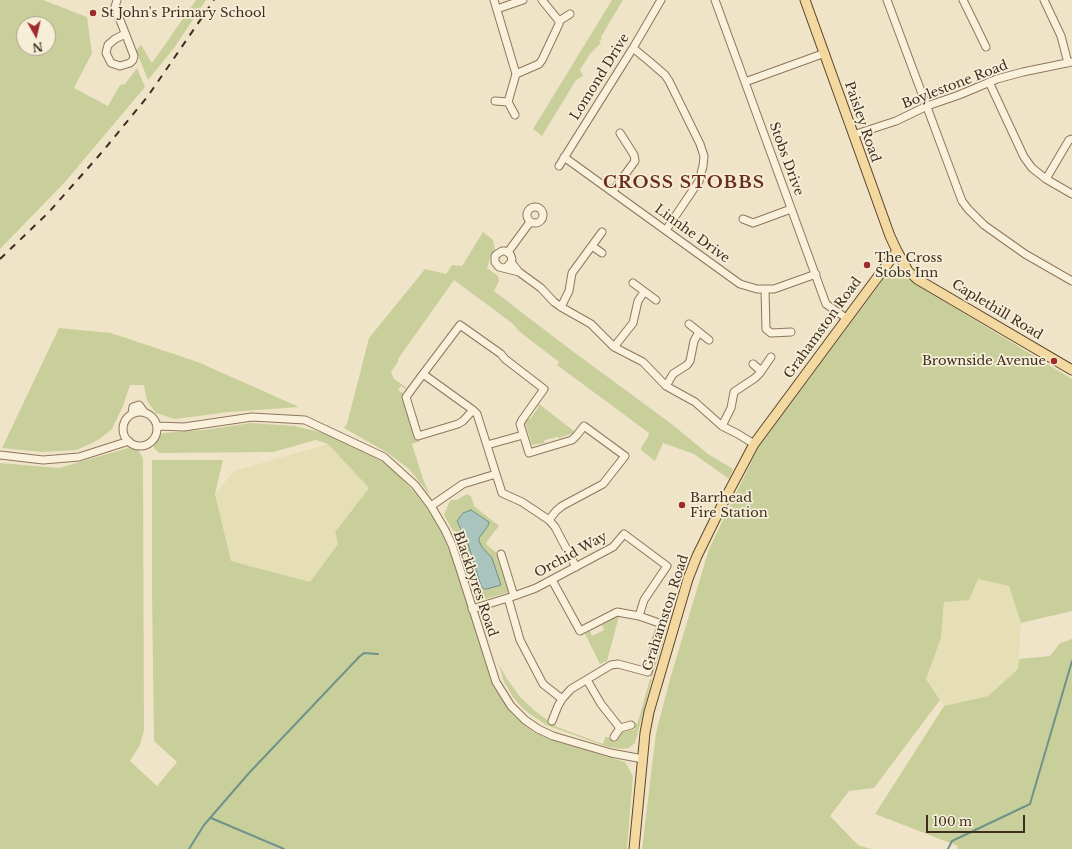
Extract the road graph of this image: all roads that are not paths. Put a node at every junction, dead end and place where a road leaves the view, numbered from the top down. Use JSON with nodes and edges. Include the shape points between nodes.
{"nodes":[{"id":1,"x":117,"y":0,"type":"edge"},
{"id":2,"x":494,"y":0,"type":"edge"},
{"id":3,"x":523,"y":0,"type":"edge"},
{"id":4,"x":542,"y":0,"type":"edge"},
{"id":5,"x":661,"y":0,"type":"edge"},
{"id":6,"x":715,"y":0,"type":"edge"},
{"id":7,"x":806,"y":0,"type":"edge"},
{"id":8,"x":887,"y":0,"type":"edge"},
{"id":9,"x":963,"y":0,"type":"edge"},
{"id":10,"x":1044,"y":0,"type":"edge"},
{"id":11,"x":497,"y":9,"type":"junction"},
{"id":12,"x":570,"y":14,"type":"dead end"},
{"id":13,"x":559,"y":21,"type":"junction"},
{"id":14,"x":125,"y":34,"type":"junction"},
{"id":15,"x":986,"y":47,"type":"dead end"},
{"id":16,"x":633,"y":48,"type":"junction"},
{"id":17,"x":825,"y":53,"type":"junction"},
{"id":18,"x":1070,"y":63,"type":"edge"},
{"id":19,"x":516,"y":74,"type":"junction"},
{"id":20,"x":746,"y":82,"type":"junction"},
{"id":21,"x":989,"y":82,"type":"junction"},
{"id":22,"x":495,"y":101,"type":"dead end"},
{"id":23,"x":508,"y":102,"type":"junction"},
{"id":24,"x":927,"y":106,"type":"junction"},
{"id":25,"x":515,"y":114,"type":"dead end"},
{"id":26,"x":620,"y":133,"type":"dead end"},
{"id":27,"x":853,"y":135,"type":"junction"},
{"id":28,"x":1072,"y":138,"type":"edge"},
{"id":29,"x":564,"y":157,"type":"junction"},
{"id":30,"x":559,"y":166,"type":"dead end"},
{"id":31,"x":1046,"y":179,"type":"junction"},
{"id":32,"x":613,"y":191,"type":"junction"},
{"id":33,"x":1072,"y":194,"type":"edge"},
{"id":34,"x":791,"y":209,"type":"junction"},
{"id":35,"x":743,"y":219,"type":"dead end"},
{"id":36,"x":530,"y":222,"type":"dead end"},
{"id":37,"x":666,"y":230,"type":"junction"},
{"id":38,"x":602,"y":232,"type":"dead end"},
{"id":39,"x":592,"y":246,"type":"junction"},
{"id":40,"x":896,"y":251,"type":"junction"},
{"id":41,"x":508,"y":252,"type":"junction"},
{"id":42,"x":602,"y":253,"type":"dead end"},
{"id":43,"x":511,"y":262,"type":"junction"},
{"id":44,"x":499,"y":268,"type":"junction"},
{"id":45,"x":519,"y":272,"type":"junction"},
{"id":46,"x":816,"y":274,"type":"junction"},
{"id":47,"x":1072,"y":281,"type":"edge"},
{"id":48,"x":633,"y":283,"type":"dead end"},
{"id":49,"x":765,"y":290,"type":"junction"},
{"id":50,"x":644,"y":292,"type":"junction"},
{"id":51,"x":656,"y":300,"type":"dead end"},
{"id":52,"x":561,"y":307,"type":"junction"},
{"id":53,"x":846,"y":318,"type":"junction"},
{"id":54,"x":689,"y":324,"type":"dead end"},
{"id":55,"x":699,"y":332,"type":"junction"},
{"id":56,"x":791,"y":332,"type":"dead end"},
{"id":57,"x":709,"y":340,"type":"dead end"},
{"id":58,"x":614,"y":347,"type":"junction"},
{"id":59,"x":771,"y":357,"type":"dead end"},
{"id":60,"x":753,"y":364,"type":"dead end"},
{"id":61,"x":762,"y":370,"type":"junction"},
{"id":62,"x":1072,"y":370,"type":"edge"},
{"id":63,"x":424,"y":374,"type":"junction"},
{"id":64,"x":666,"y":386,"type":"junction"},
{"id":65,"x":473,"y":410,"type":"junction"},
{"id":66,"x":157,"y":426,"type":"junction"},
{"id":67,"x":722,"y":426,"type":"junction"},
{"id":68,"x":523,"y":435,"type":"junction"},
{"id":69,"x":129,"y":442,"type":"junction"},
{"id":70,"x":754,"y":444,"type":"junction"},
{"id":71,"x":488,"y":445,"type":"junction"},
{"id":72,"x":0,"y":454,"type":"edge"},
{"id":73,"x":496,"y":474,"type":"junction"},
{"id":74,"x":431,"y":506,"type":"junction"},
{"id":75,"x":549,"y":520,"type":"junction"},
{"id":76,"x":501,"y":554,"type":"dead end"},
{"id":77,"x":576,"y":567,"type":"junction"},
{"id":78,"x":552,"y":580,"type":"junction"},
{"id":79,"x":511,"y":597,"type":"junction"},
{"id":80,"x":472,"y":609,"type":"junction"},
{"id":81,"x":639,"y":616,"type":"junction"},
{"id":82,"x":587,"y":680,"type":"junction"},
{"id":83,"x":562,"y":699,"type":"junction"},
{"id":84,"x":552,"y":721,"type":"dead end"},
{"id":85,"x":631,"y":725,"type":"dead end"},
{"id":86,"x":620,"y":728,"type":"junction"},
{"id":87,"x":614,"y":737,"type":"dead end"},
{"id":88,"x":643,"y":759,"type":"junction"},
{"id":89,"x":634,"y":849,"type":"edge"}],
"edges":[{"from":1,"to":14,"type":"street","via":[[115,7]]},
{"from":2,"to":11,"type":"street"},
{"from":3,"to":11,"type":"street"},
{"from":4,"to":13,"type":"street"},
{"from":5,"to":16,"type":"street","name":"Lomond Drive"},
{"from":6,"to":20,"type":"street","name":"Stobs Drive"},
{"from":7,"to":17,"type":"main road","name":"Paisley Road"},
{"from":8,"to":24,"type":"street"},
{"from":9,"to":15,"type":"street"},
{"from":10,"to":18,"type":"street","name":"Boylestone Road"},
{"from":11,"to":19,"type":"street"},
{"from":12,"to":13,"type":"street"},
{"from":13,"to":19,"type":"street","via":[[539,64]]},
{"from":14,"to":14,"type":"street","via":[[134,56],[130,63],[120,66],[111,63],[106,53],[108,45]]},
{"from":16,"to":29,"type":"street","name":"Lomond Drive"},
{"from":16,"to":37,"type":"street","via":[[669,81],[704,156],[699,181]]},
{"from":17,"to":20,"type":"street"},
{"from":17,"to":27,"type":"main road","name":"Paisley Road"},
{"from":18,"to":21,"type":"street","name":"Boylestone Road","via":[[1022,72]]},
{"from":19,"to":23,"type":"street"},
{"from":20,"to":34,"type":"street","name":"Stobs Drive"},
{"from":21,"to":24,"type":"street","name":"Boylestone Road","via":[[959,96]]},
{"from":21,"to":31,"type":"street","via":[[1024,157],[1032,168]]},
{"from":22,"to":23,"type":"street"},
{"from":23,"to":25,"type":"street"},
{"from":24,"to":27,"type":"street","name":"Boylestone Road","via":[[896,121]]},
{"from":24,"to":47,"type":"street","via":[[957,189],[968,209],[984,225],[1025,254]]},
{"from":26,"to":32,"type":"street","via":[[635,161]]},
{"from":27,"to":40,"type":"main road","name":"Paisley Road"},
{"from":28,"to":31,"type":"street"},
{"from":29,"to":30,"type":"street","name":"Lomond Drive"},
{"from":29,"to":32,"type":"street","name":"Linnhe Drive"},
{"from":31,"to":33,"type":"street"},
{"from":32,"to":37,"type":"street","name":"Linnhe Drive"},
{"from":34,"to":35,"type":"street","via":[[753,223]]},
{"from":34,"to":46,"type":"street","name":"Stobs Drive"},
{"from":36,"to":41,"type":"street"},
{"from":37,"to":49,"type":"street","name":"Linnhe Drive","via":[[740,284]]},
{"from":38,"to":39,"type":"street"},
{"from":39,"to":42,"type":"street"},
{"from":39,"to":52,"type":"street","via":[[572,273],[569,291]]},
{"from":40,"to":53,"type":"main road","name":"Grahamston Road"},
{"from":40,"to":62,"type":"main road","name":"Caplethill Road","via":[[908,271],[917,279]]},
{"from":41,"to":43,"type":"street"},
{"from":41,"to":44,"type":"street","via":[[502,251],[497,254],[495,259]]},
{"from":43,"to":44,"type":"street","via":[[510,265]]},
{"from":43,"to":45,"type":"street"},
{"from":44,"to":45,"type":"street"},
{"from":45,"to":52,"type":"street"},
{"from":46,"to":49,"type":"street","name":"Linnhe Drive"},
{"from":46,"to":53,"type":"street","name":"Stobs Drive","via":[[826,304]]},
{"from":48,"to":50,"type":"street"},
{"from":49,"to":56,"type":"street","via":[[766,329],[771,333]]},
{"from":50,"to":51,"type":"street"},
{"from":50,"to":58,"type":"street","via":[[638,301],[633,323]]},
{"from":52,"to":58,"type":"street","via":[[590,324]]},
{"from":53,"to":70,"type":"main road","name":"Grahamston Road"},
{"from":54,"to":55,"type":"street"},
{"from":55,"to":57,"type":"street"},
{"from":55,"to":64,"type":"street","via":[[694,341],[690,361],[673,374]]},
{"from":58,"to":64,"type":"street","via":[[643,362]]},
{"from":59,"to":61,"type":"street"},
{"from":60,"to":61,"type":"street"},
{"from":61,"to":67,"type":"street","via":[[751,382],[734,392],[731,408]]},
{"from":63,"to":65,"type":"street"},
{"from":63,"to":65,"type":"street","via":[[406,397],[418,436],[458,424]]},
{"from":63,"to":68,"type":"street","via":[[460,325],[462,326],[544,389],[520,424]]},
{"from":64,"to":67,"type":"street","via":[[695,402]]},
{"from":65,"to":71,"type":"street","via":[[478,416]]},
{"from":66,"to":69,"type":"street","via":[[150,442],[139,446]]},
{"from":66,"to":69,"type":"street","via":[[152,417],[145,412],[132,414],[124,422],[123,427]]},
{"from":66,"to":74,"type":"street","name":"Blackbyres Road","via":[[184,427],[252,417],[305,420],[384,457],[415,485]]},
{"from":67,"to":70,"type":"street"},
{"from":68,"to":71,"type":"street"},
{"from":68,"to":75,"type":"street","via":[[529,453],[572,440],[584,426],[625,456],[603,484],[562,506]]},
{"from":69,"to":72,"type":"street","via":[[79,457],[43,460]]},
{"from":70,"to":88,"type":"main road","name":"Grahamston Road","via":[[697,556],[688,579],[649,712]]},
{"from":71,"to":73,"type":"street"},
{"from":73,"to":74,"type":"street","via":[[463,484]]},
{"from":73,"to":75,"type":"street","via":[[502,494],[522,502]]},
{"from":74,"to":80,"type":"street","name":"Blackbyres Road","via":[[452,546]]},
{"from":75,"to":77,"type":"street"},
{"from":76,"to":79,"type":"street"},
{"from":77,"to":78,"type":"street","name":"Orchid Way"},
{"from":77,"to":81,"type":"street","name":"Orchid Way","via":[[613,547],[624,534],[667,566],[644,600]]},
{"from":78,"to":79,"type":"street","name":"Orchid Way"},
{"from":78,"to":81,"type":"street","via":[[580,631],[617,612]]},
{"from":79,"to":80,"type":"street","name":"Orchid Way"},
{"from":79,"to":83,"type":"street","via":[[520,640],[543,684]]},
{"from":80,"to":88,"type":"street","name":"Blackbyres Road","via":[[496,682],[511,706],[524,720],[553,736],[611,753]]},
{"from":81,"to":82,"type":"street","via":[[662,624],[648,672],[618,664],[611,665]]},
{"from":82,"to":83,"type":"street","via":[[571,688]]},
{"from":82,"to":86,"type":"street","via":[[601,704]]},
{"from":83,"to":84,"type":"street"},
{"from":85,"to":86,"type":"street"},
{"from":86,"to":87,"type":"street"},
{"from":88,"to":89,"type":"main road","name":"Grahamston Road"}]}
